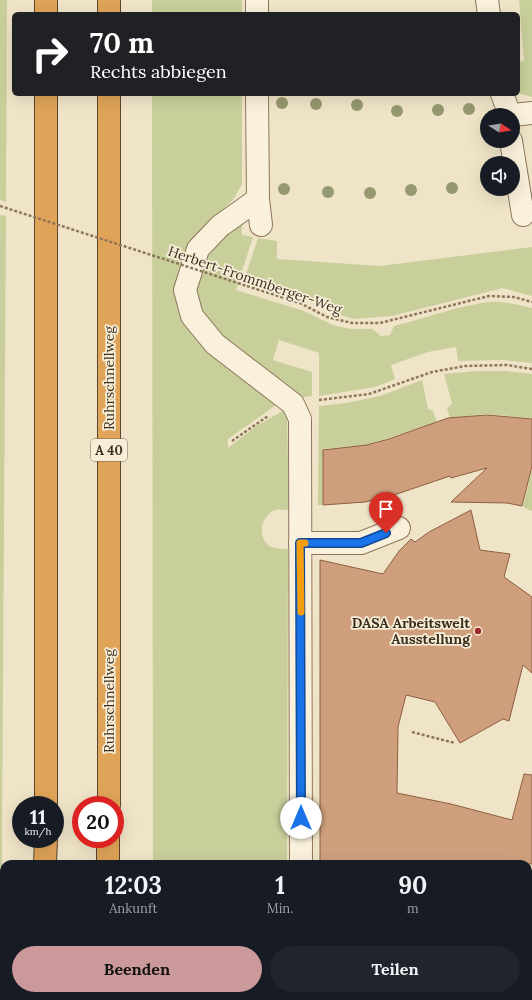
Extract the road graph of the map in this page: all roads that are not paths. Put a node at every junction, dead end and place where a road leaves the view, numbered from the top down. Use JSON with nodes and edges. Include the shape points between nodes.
{"nodes":[{"id":1,"x":46,"y":0,"type":"edge"},
{"id":2,"x":109,"y":0,"type":"edge"},
{"id":3,"x":257,"y":0,"type":"edge"},
{"id":4,"x":488,"y":0,"type":"edge"},
{"id":5,"x":46,"y":12,"type":"edge"},
{"id":6,"x":109,"y":12,"type":"edge"},
{"id":7,"x":257,"y":12,"type":"edge"},
{"id":8,"x":489,"y":12,"type":"edge"},
{"id":9,"x":46,"y":96,"type":"edge"},
{"id":10,"x":109,"y":96,"type":"edge"},
{"id":11,"x":257,"y":96,"type":"edge"},
{"id":12,"x":503,"y":96,"type":"edge"},
{"id":13,"x":509,"y":108,"type":"edge"},
{"id":14,"x":532,"y":113,"type":"edge"},
{"id":15,"x":520,"y":114,"type":"edge"},
{"id":16,"x":511,"y":148,"type":"edge"},
{"id":17,"x":258,"y":199,"type":"junction"},
{"id":18,"x":523,"y":215,"type":"dead end"},
{"id":19,"x":261,"y":225,"type":"dead end"},
{"id":20,"x":399,"y":528,"type":"dead end"},
{"id":21,"x":300,"y":543,"type":"junction"},
{"id":22,"x":46,"y":796,"type":"edge"},
{"id":23,"x":108,"y":796,"type":"edge"},
{"id":24,"x":46,"y":848,"type":"edge"},
{"id":25,"x":108,"y":848,"type":"edge"},
{"id":26,"x":45,"y":860,"type":"edge"},
{"id":27,"x":108,"y":860,"type":"edge"},
{"id":28,"x":301,"y":860,"type":"edge"}],
"edges":[{"from":1,"to":5,"type":"highway"},
{"from":2,"to":6,"type":"highway"},
{"from":3,"to":7,"type":"lane"},
{"from":4,"to":8,"type":"lane"},
{"from":9,"to":22,"type":"highway"},
{"from":10,"to":23,"type":"highway","name":"Ruhrschnellweg","number":"A 40"},
{"from":11,"to":17,"type":"lane"},
{"from":12,"to":13,"type":"lane"},
{"from":14,"to":15,"type":"lane"},
{"from":16,"to":18,"type":"lane"},
{"from":17,"to":19,"type":"lane"},
{"from":17,"to":21,"type":"lane","via":[[220,226],[198,249],[184,290],[192,316],[216,344],[293,404],[300,419]]},
{"from":20,"to":21,"type":"lane","via":[[361,543]]},
{"from":21,"to":28,"type":"lane"},
{"from":24,"to":26,"type":"highway"},
{"from":25,"to":27,"type":"highway"}]}
